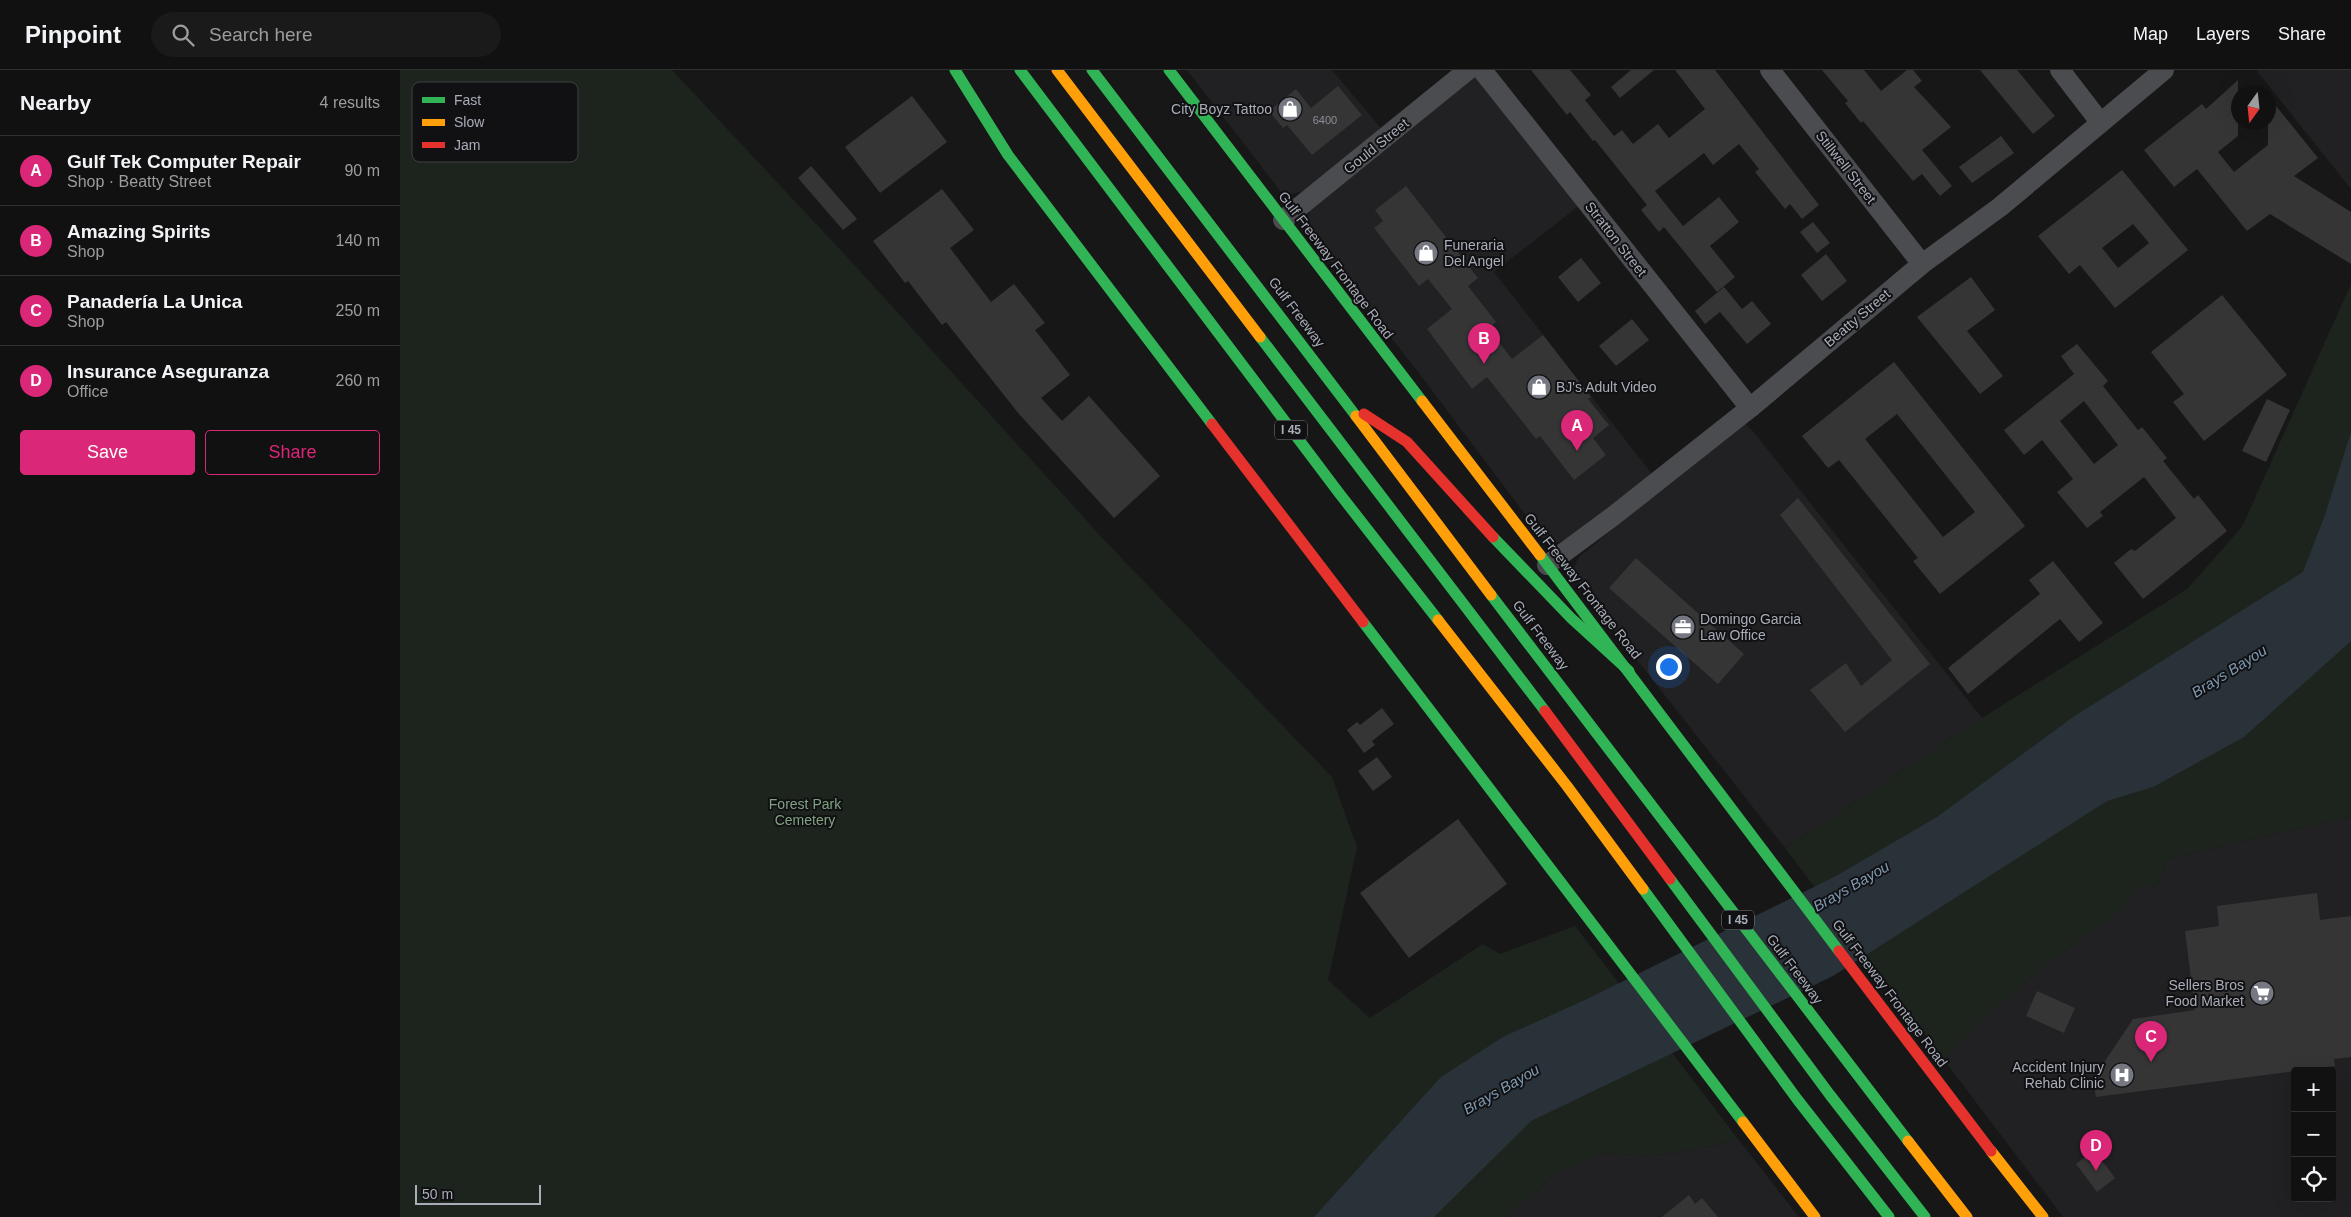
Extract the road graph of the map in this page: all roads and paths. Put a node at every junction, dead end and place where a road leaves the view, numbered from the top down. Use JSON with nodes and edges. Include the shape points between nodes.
{"nodes":[{"id":1,"x":955,"y":70,"type":"edge"},
{"id":2,"x":1020,"y":70,"type":"edge"},
{"id":3,"x":1057,"y":70,"type":"edge"},
{"id":4,"x":1092,"y":70,"type":"edge"},
{"id":5,"x":1169,"y":70,"type":"edge"},
{"id":6,"x":1468,"y":70,"type":"edge"},
{"id":7,"x":1482,"y":70,"type":"edge"},
{"id":8,"x":1770,"y":70,"type":"edge"},
{"id":9,"x":2060,"y":70,"type":"edge"},
{"id":10,"x":2164,"y":70,"type":"edge"},
{"id":11,"x":964,"y":105,"type":"dead end"},
{"id":12,"x":2100,"y":122,"type":"junction"},
{"id":13,"x":994,"y":135,"type":"junction"},
{"id":14,"x":1283,"y":220,"type":"junction"},
{"id":15,"x":1922,"y":264,"type":"junction"},
{"id":16,"x":1349,"y":404,"type":"junction"},
{"id":17,"x":1750,"y":408,"type":"junction"},
{"id":18,"x":1547,"y":565,"type":"junction"},
{"id":19,"x":1629,"y":671,"type":"junction"},
{"id":20,"x":1815,"y":1217,"type":"edge"},
{"id":21,"x":1889,"y":1217,"type":"edge"},
{"id":22,"x":1925,"y":1217,"type":"edge"},
{"id":23,"x":1967,"y":1217,"type":"edge"},
{"id":24,"x":2043,"y":1217,"type":"edge"}],
"edges":[{"from":1,"to":13,"type":"main road"},
{"from":2,"to":21,"type":"main road","number":"I 45","via":[[1340,493],[1567,786],[1797,1099]]},
{"from":3,"to":22,"type":"main road","via":[[1592,772],[1830,1095]]},
{"from":4,"to":16,"type":"main road","name":"Gulf Freeway","number":"I 45"},
{"from":5,"to":14,"type":"main road","name":"Gulf Freeway Frontage Road"},
{"from":6,"to":14,"type":"street","name":"Gould Street"},
{"from":7,"to":17,"type":"street","name":"Stratton Street"},
{"from":8,"to":15,"type":"street","name":"Stillwell Street"},
{"from":9,"to":12,"type":"street"},
{"from":10,"to":12,"type":"street","name":"Beatty Street"},
{"from":11,"to":13,"type":"main road"},
{"from":12,"to":15,"type":"street","name":"Beatty Street","via":[[2000,207]]},
{"from":13,"to":20,"type":"main road"},
{"from":14,"to":18,"type":"main road","name":"Gulf Freeway Frontage Road"},
{"from":15,"to":17,"type":"street","name":"Beatty Street"},
{"from":16,"to":19,"type":"main road","via":[[1407,442],[1456,500],[1571,618]]},
{"from":16,"to":23,"type":"main road","name":"Gulf Freeway","number":"I 45","via":[[1861,1082]]},
{"from":17,"to":18,"type":"street","name":"Beatty Street"},
{"from":18,"to":19,"type":"main road","name":"Gulf Freeway Frontage Road"},
{"from":19,"to":24,"type":"main road","name":"Gulf Freeway Frontage Road","via":[[1923,1063]]}]}
